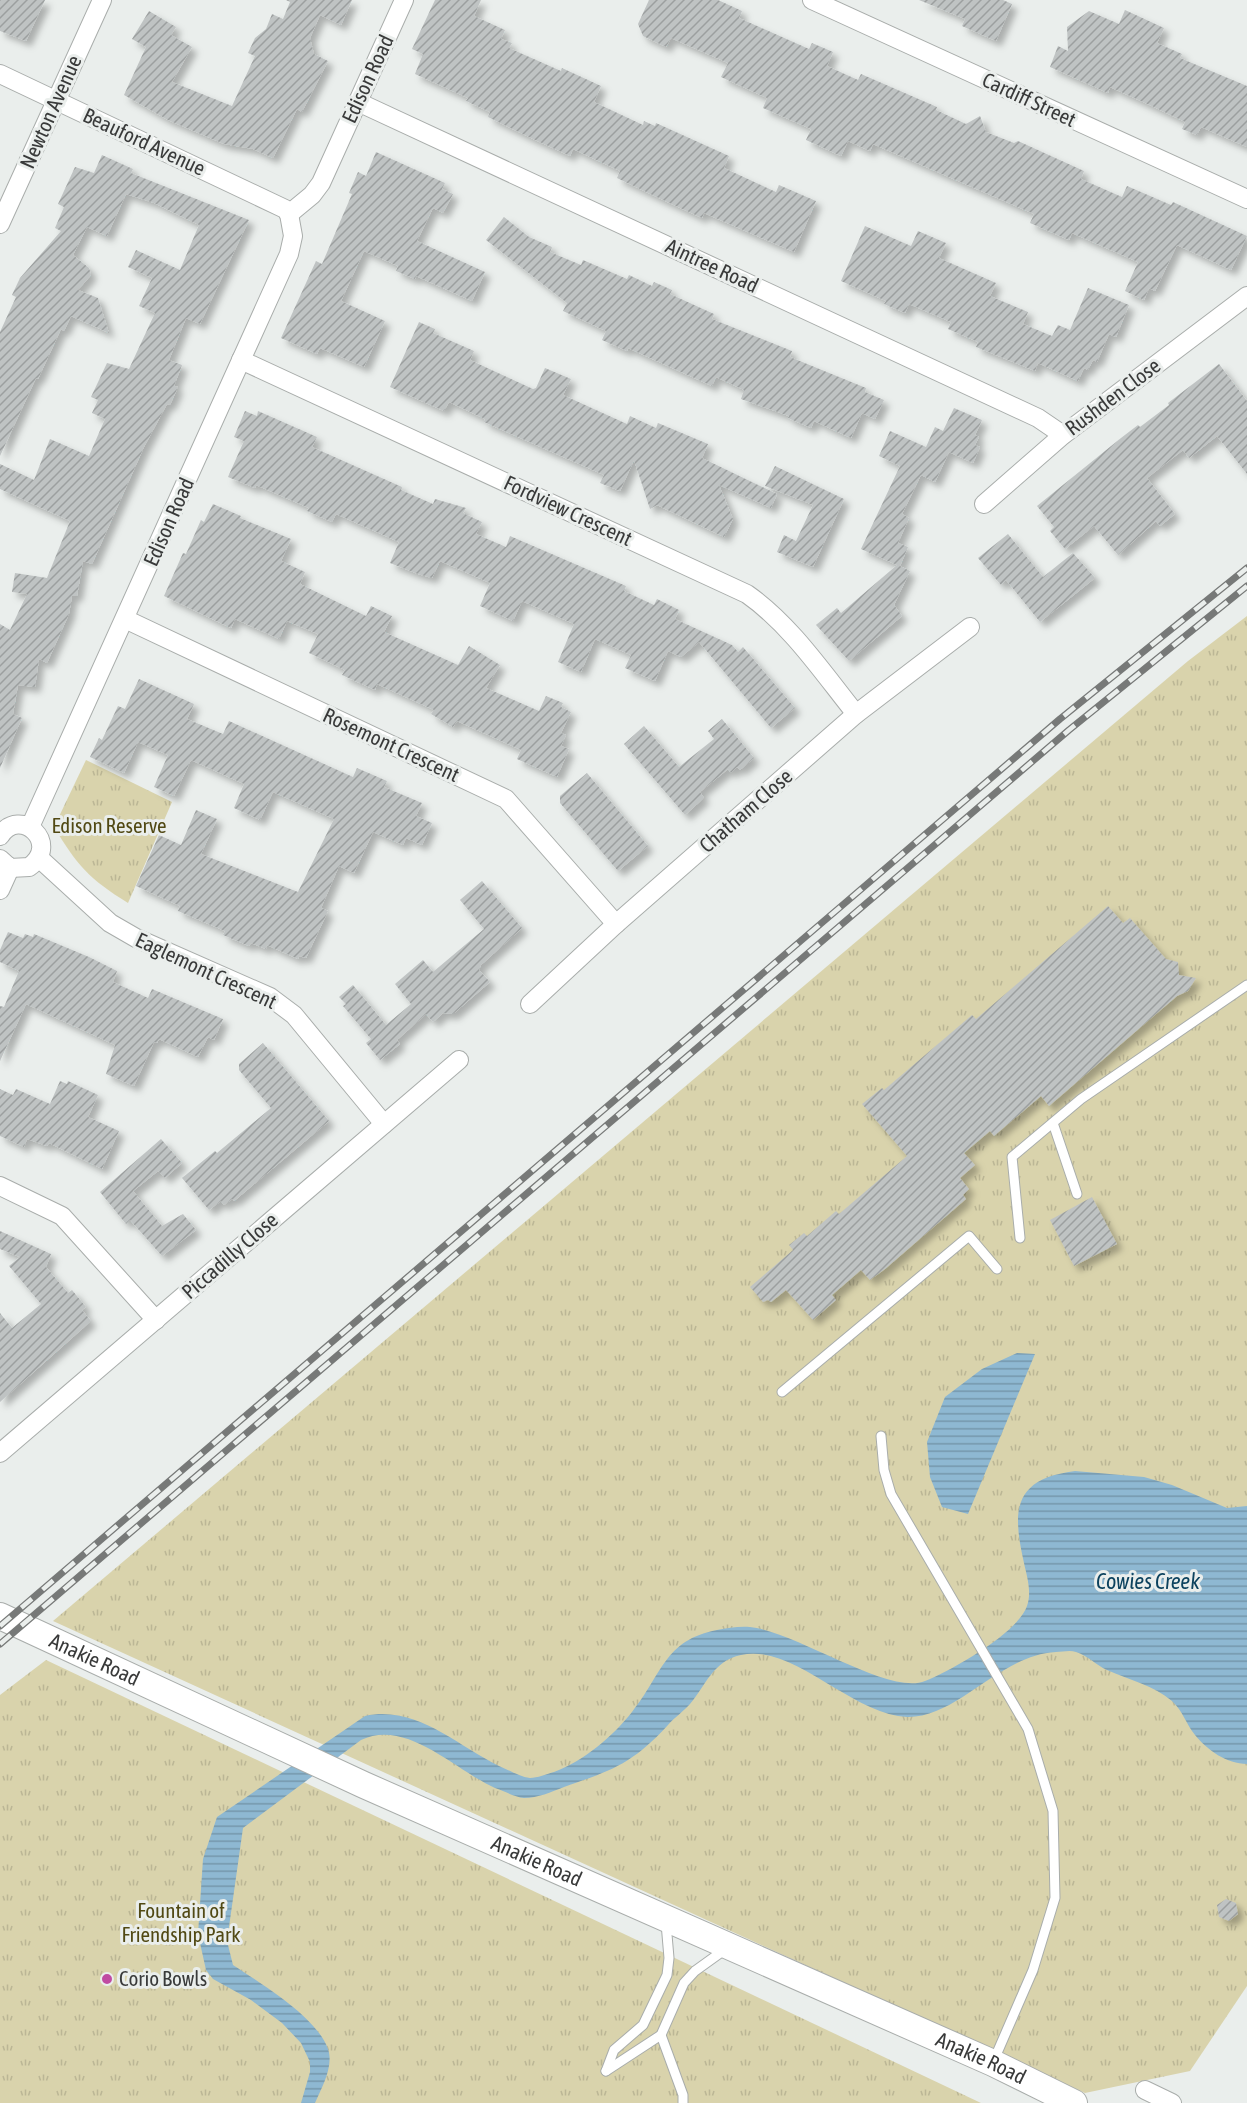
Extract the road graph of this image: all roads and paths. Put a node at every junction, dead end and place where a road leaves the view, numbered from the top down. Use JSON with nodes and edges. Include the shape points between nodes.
{"nodes":[{"id":1,"x":102,"y":0,"type":"edge"},
{"id":2,"x":405,"y":0,"type":"edge"},
{"id":3,"x":812,"y":0,"type":"edge"},
{"id":4,"x":0,"y":74,"type":"edge"},
{"id":5,"x":56,"y":100,"type":"junction"},
{"id":6,"x":358,"y":102,"type":"junction"},
{"id":7,"x":1247,"y":199,"type":"edge"},
{"id":8,"x":288,"y":212,"type":"junction"},
{"id":9,"x":0,"y":225,"type":"edge"},
{"id":10,"x":1247,"y":296,"type":"edge"},
{"id":11,"x":242,"y":360,"type":"junction"},
{"id":12,"x":1063,"y":435,"type":"junction"},
{"id":13,"x":984,"y":504,"type":"dead end"},
{"id":14,"x":125,"y":619,"type":"junction"},
{"id":15,"x":970,"y":627,"type":"dead end"},
{"id":16,"x":856,"y":714,"type":"junction"},
{"id":17,"x":30,"y":827,"type":"junction"},
{"id":18,"x":0,"y":836,"type":"edge"},
{"id":19,"x":39,"y":858,"type":"junction"},
{"id":20,"x":5,"y":863,"type":"edge"},
{"id":21,"x":0,"y":890,"type":"edge"},
{"id":22,"x":616,"y":924,"type":"junction"},
{"id":23,"x":1247,"y":985,"type":"edge"},
{"id":24,"x":530,"y":1004,"type":"dead end"},
{"id":25,"x":459,"y":1060,"type":"dead end"},
{"id":26,"x":1053,"y":1123,"type":"junction"},
{"id":27,"x":384,"y":1124,"type":"junction"},
{"id":28,"x":0,"y":1186,"type":"edge"},
{"id":29,"x":1077,"y":1194,"type":"dead end"},
{"id":30,"x":1020,"y":1238,"type":"dead end"},
{"id":31,"x":997,"y":1269,"type":"dead end"},
{"id":32,"x":156,"y":1320,"type":"junction"},
{"id":33,"x":782,"y":1392,"type":"dead end"},
{"id":34,"x":881,"y":1436,"type":"dead end"},
{"id":35,"x":0,"y":1453,"type":"edge"},
{"id":36,"x":0,"y":1616,"type":"edge"},
{"id":37,"x":666,"y":1918,"type":"junction"},
{"id":38,"x":731,"y":1945,"type":"junction"},
{"id":39,"x":661,"y":2034,"type":"junction"},
{"id":40,"x":993,"y":2063,"type":"junction"},
{"id":41,"x":1145,"y":2090,"type":"dead end"},
{"id":42,"x":683,"y":2103,"type":"edge"},
{"id":43,"x":1074,"y":2103,"type":"edge"},
{"id":44,"x":1172,"y":2103,"type":"edge"}],
"edges":[{"from":1,"to":5,"type":"street","name":"Newton Avenue"},
{"from":2,"to":6,"type":"street","name":"Edison Road"},
{"from":3,"to":7,"type":"street","name":"Cardiff Street"},
{"from":4,"to":5,"type":"street","name":"Beauford Avenue"},
{"from":5,"to":8,"type":"street","name":"Beauford Avenue"},
{"from":5,"to":9,"type":"street","name":"Newton Avenue"},
{"from":6,"to":8,"type":"street","name":"Edison Road","via":[[321,183],[312,195]]},
{"from":6,"to":12,"type":"street","name":"Aintree Road","via":[[1027,413]]},
{"from":8,"to":11,"type":"street","name":"Edison Road","via":[[293,236],[289,254]]},
{"from":10,"to":12,"type":"street","name":"Rushden Close"},
{"from":11,"to":14,"type":"street","name":"Edison Road"},
{"from":11,"to":16,"type":"street","name":"Fordview Crescent","via":[[747,594],[788,630]]},
{"from":12,"to":13,"type":"street","name":"Rushden Close"},
{"from":14,"to":17,"type":"street","name":"Edison Road"},
{"from":14,"to":22,"type":"street","name":"Rosemont Crescent","via":[[506,799]]},
{"from":15,"to":16,"type":"street","name":"Chatham Close"},
{"from":16,"to":22,"type":"street","name":"Chatham Close"},
{"from":17,"to":18,"type":"street","via":[[9,827]]},
{"from":17,"to":19,"type":"street","via":[[40,838]]},
{"from":19,"to":20,"type":"street","via":[[29,867]]},
{"from":19,"to":27,"type":"street","name":"Eaglemont Crescent","via":[[110,924],[270,997],[294,1015]]},
{"from":20,"to":21,"type":"street"},
{"from":22,"to":24,"type":"street","name":"Chatham Close"},
{"from":23,"to":26,"type":"lane","via":[[1081,1099]]},
{"from":25,"to":27,"type":"street","name":"Piccadilly Close"},
{"from":26,"to":29,"type":"lane"},
{"from":26,"to":30,"type":"lane","via":[[1012,1157]]},
{"from":27,"to":32,"type":"street","name":"Piccadilly Close"},
{"from":28,"to":32,"type":"street","via":[[62,1216]]},
{"from":31,"to":33,"type":"lane","via":[[969,1236]]},
{"from":32,"to":35,"type":"street","name":"Piccadilly Close"},
{"from":34,"to":40,"type":"lane","via":[[891,1494],[1028,1729],[1053,1810],[1055,1898],[1033,1970]]},
{"from":36,"to":37,"type":"main road","name":"Anakie Road","via":[[364,1785]]},
{"from":37,"to":38,"type":"main road","name":"Anakie Road"},
{"from":37,"to":39,"type":"lane","via":[[667,1975],[643,2025],[614,2050],[606,2071]]},
{"from":38,"to":39,"type":"lane","via":[[684,1983]]},
{"from":38,"to":40,"type":"main road","name":"Anakie Road"},
{"from":39,"to":42,"type":"lane"},
{"from":40,"to":43,"type":"main road","name":"Anakie Road"},
{"from":41,"to":44,"type":"street"}]}
